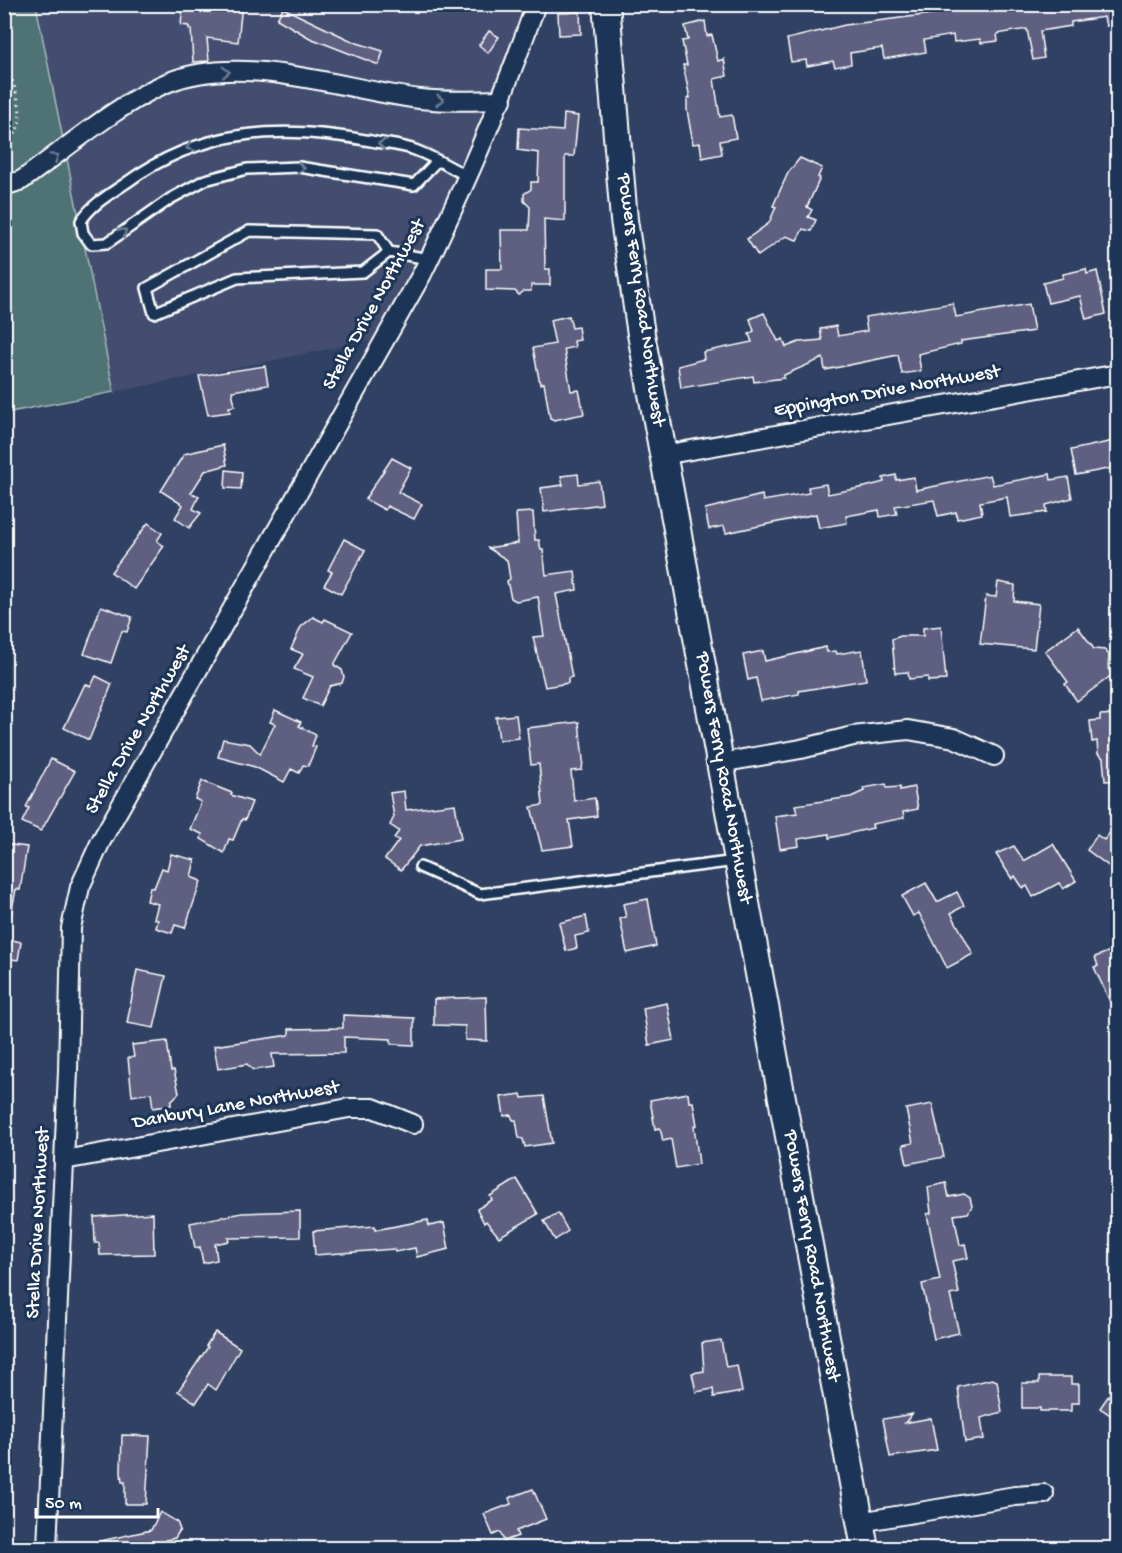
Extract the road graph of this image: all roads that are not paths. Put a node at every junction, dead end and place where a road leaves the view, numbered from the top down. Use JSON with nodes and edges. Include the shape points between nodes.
{"nodes":[{"id":1,"x":536,"y":4,"type":"edge"},
{"id":2,"x":606,"y":4,"type":"edge"},
{"id":3,"x":502,"y":100,"type":"junction"},
{"id":4,"x":437,"y":161,"type":"junction"},
{"id":5,"x":469,"y":177,"type":"junction"},
{"id":6,"x":4,"y":186,"type":"edge"},
{"id":7,"x":389,"y":252,"type":"junction"},
{"id":8,"x":429,"y":259,"type":"junction"},
{"id":9,"x":1118,"y":374,"type":"edge"},
{"id":10,"x":663,"y":454,"type":"junction"},
{"id":11,"x":994,"y":756,"type":"dead end"},
{"id":12,"x":720,"y":763,"type":"junction"},
{"id":13,"x":738,"y":860,"type":"junction"},
{"id":14,"x":420,"y":867,"type":"dead end"},
{"id":15,"x":413,"y":1124,"type":"dead end"},
{"id":16,"x":64,"y":1160,"type":"junction"},
{"id":17,"x":1044,"y":1494,"type":"dead end"},
{"id":18,"x":860,"y":1522,"type":"junction"},
{"id":19,"x":47,"y":1548,"type":"edge"},
{"id":20,"x":865,"y":1548,"type":"edge"}],
"edges":[{"from":1,"to":3,"type":"street","name":"Stella Drive Northwest"},
{"from":2,"to":10,"type":"street","name":"Powers Ferry Road Northwest","via":[[624,220]]},
{"from":3,"to":5,"type":"street","name":"Stella Drive Northwest"},
{"from":6,"to":3,"type":"street","one_way":true,"via":[[22,180],[146,93],[171,81],[201,74],[278,74],[421,99]]},
{"from":4,"to":4,"type":"lane","one_way":true,"via":[[414,150],[305,131],[244,134],[194,144],[142,171],[88,210],[81,221],[83,233],[91,244],[108,243],[170,199],[205,180],[247,169],[299,167],[414,185]]},
{"from":4,"to":5,"type":"lane"},
{"from":5,"to":8,"type":"street","name":"Stella Drive Northwest"},
{"from":7,"to":7,"type":"lane","via":[[363,272],[237,278],[154,313],[147,288],[249,231],[377,234]]},
{"from":7,"to":8,"type":"lane"},
{"from":8,"to":16,"type":"street","name":"Stella Drive Northwest","via":[[101,841],[80,887],[71,928]]},
{"from":9,"to":10,"type":"street","name":"Eppington Drive Northwest"},
{"from":10,"to":12,"type":"street","name":"Powers Ferry Road Northwest"},
{"from":11,"to":12,"type":"street","via":[[954,738],[908,730],[853,736]]},
{"from":12,"to":13,"type":"street","name":"Powers Ferry Road Northwest"},
{"from":13,"to":14,"type":"lane","via":[[480,894]]},
{"from":13,"to":18,"type":"street","name":"Powers Ferry Road Northwest"},
{"from":15,"to":16,"type":"street","name":"Danbury Lane Northwest","via":[[373,1108],[349,1108]]},
{"from":16,"to":19,"type":"street","name":"Stella Drive Northwest"},
{"from":17,"to":18,"type":"street"},
{"from":18,"to":20,"type":"street","name":"Powers Ferry Road Northwest"}]}
